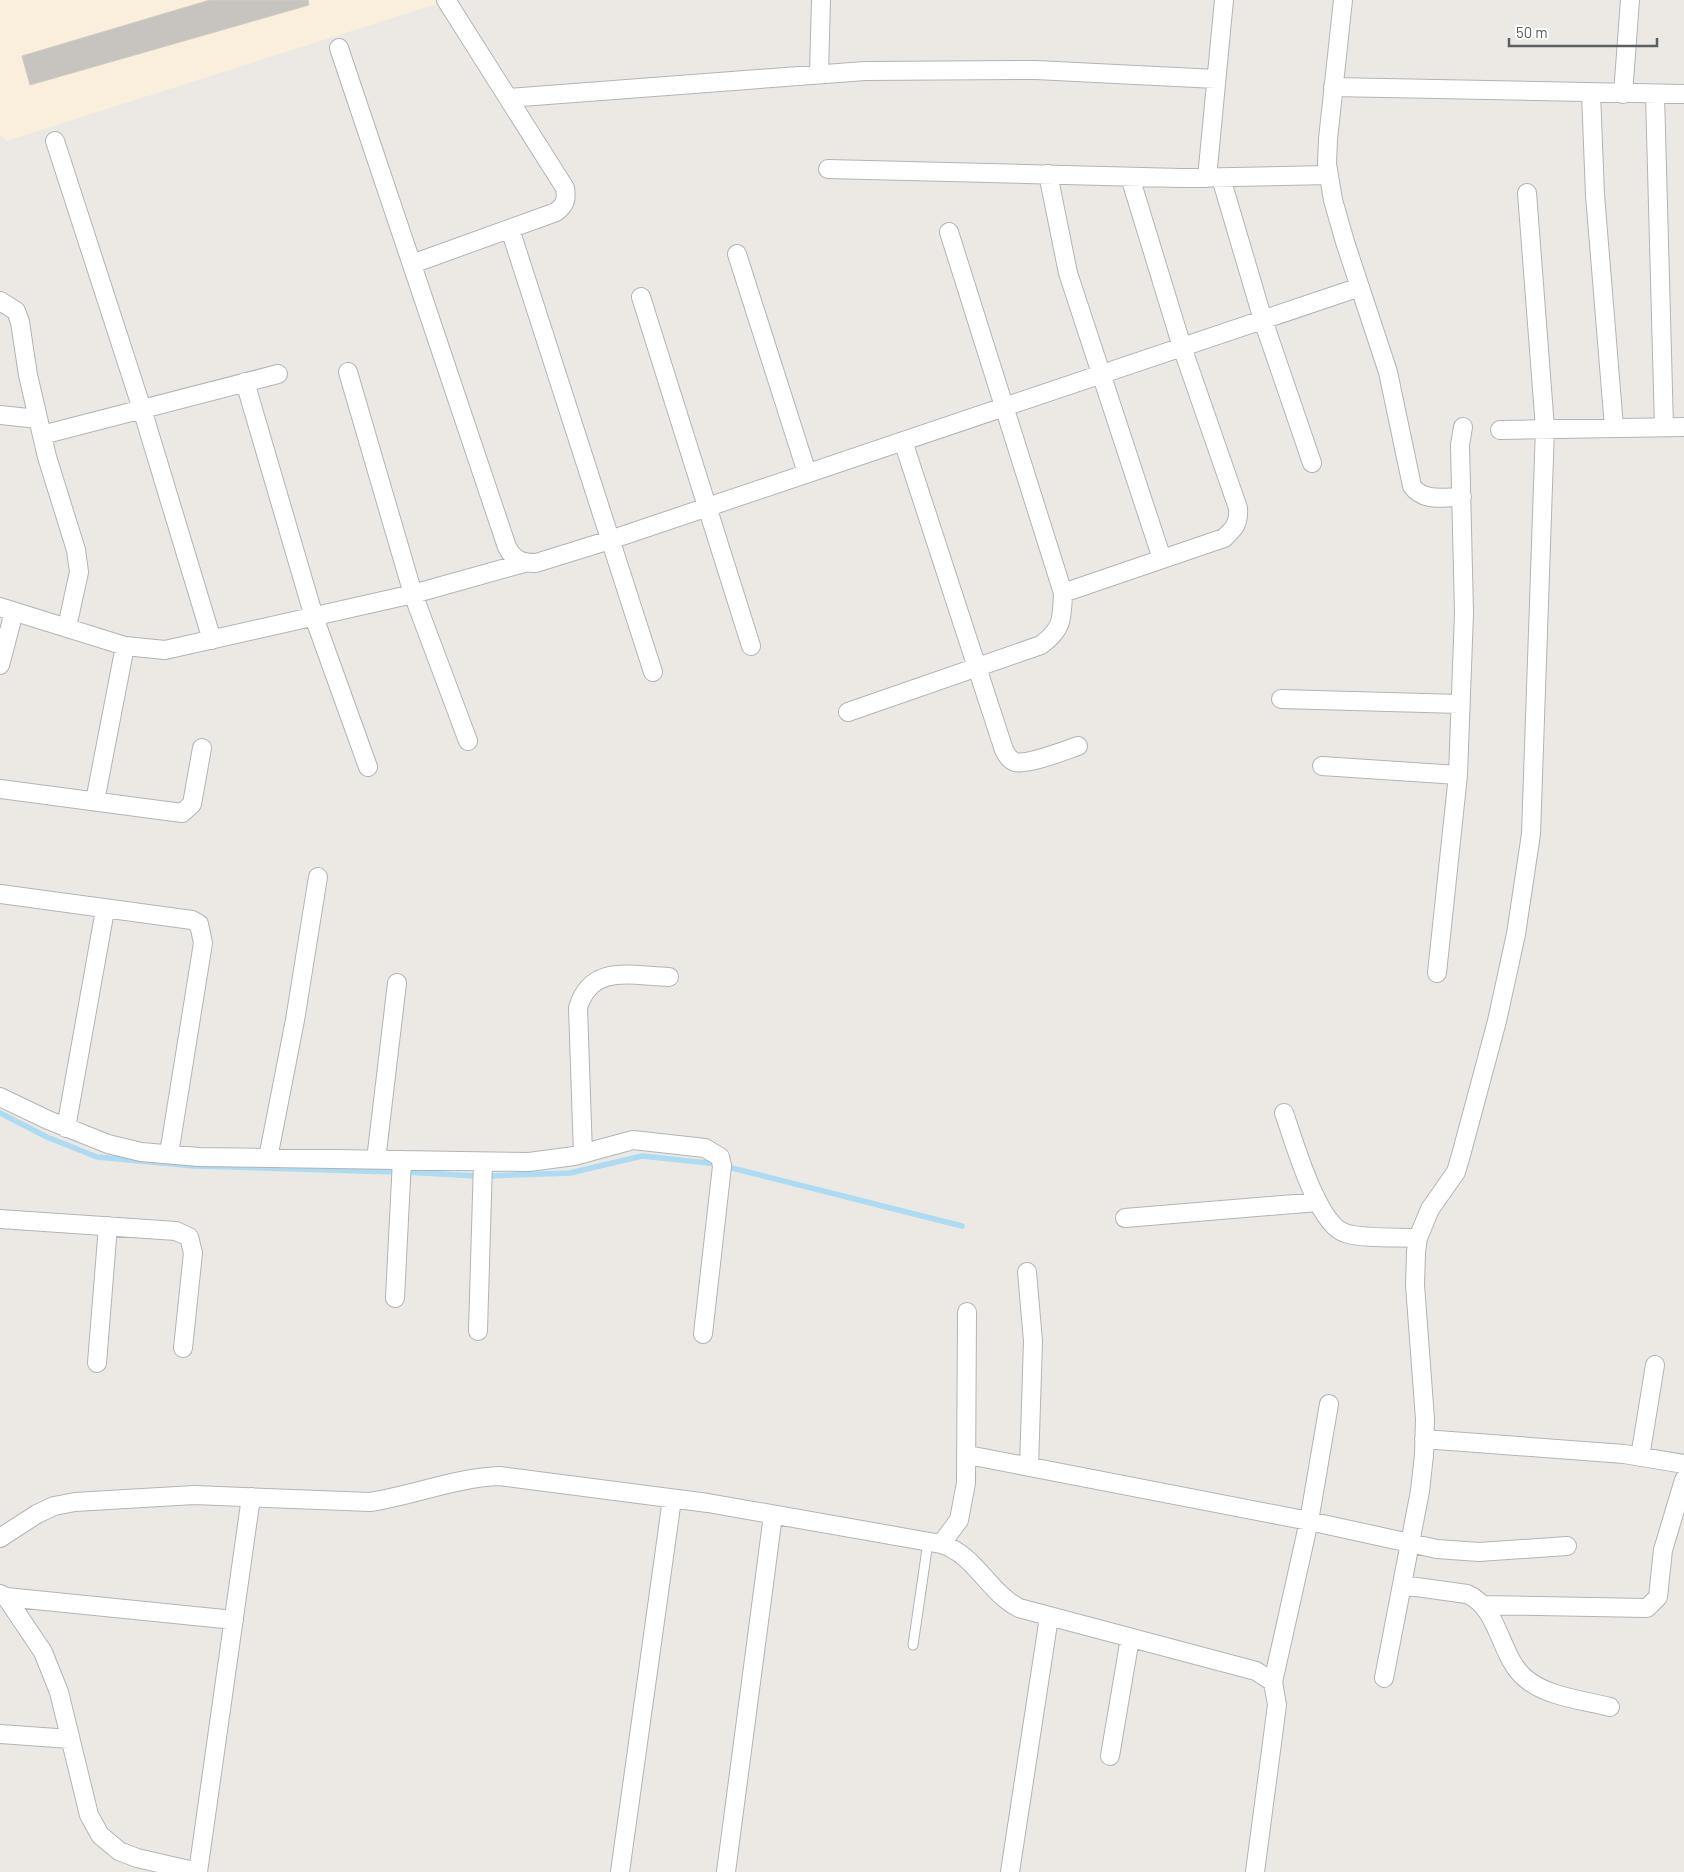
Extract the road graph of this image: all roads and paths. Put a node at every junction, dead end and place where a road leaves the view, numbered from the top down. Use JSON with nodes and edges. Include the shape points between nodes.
{"nodes":[{"id":1,"x":446,"y":0,"type":"edge"},
{"id":2,"x":821,"y":0,"type":"edge"},
{"id":3,"x":1224,"y":0,"type":"edge"},
{"id":4,"x":1343,"y":0,"type":"edge"},
{"id":5,"x":1630,"y":0,"type":"edge"},
{"id":6,"x":339,"y":48,"type":"dead end"},
{"id":7,"x":819,"y":73,"type":"junction"},
{"id":8,"x":1216,"y":80,"type":"junction"},
{"id":9,"x":1333,"y":87,"type":"junction"},
{"id":10,"x":1591,"y":93,"type":"junction"},
{"id":11,"x":1623,"y":94,"type":"junction"},
{"id":12,"x":1684,"y":94,"type":"edge"},
{"id":13,"x":1655,"y":95,"type":"junction"},
{"id":14,"x":508,"y":98,"type":"junction"},
{"id":15,"x":55,"y":141,"type":"dead end"},
{"id":16,"x":828,"y":169,"type":"dead end"},
{"id":17,"x":1048,"y":174,"type":"junction"},
{"id":18,"x":1329,"y":175,"type":"junction"},
{"id":19,"x":1130,"y":177,"type":"junction"},
{"id":20,"x":1214,"y":178,"type":"junction"},
{"id":21,"x":1527,"y":193,"type":"dead end"},
{"id":22,"x":510,"y":229,"type":"junction"},
{"id":23,"x":949,"y":232,"type":"dead end"},
{"id":24,"x":737,"y":254,"type":"dead end"},
{"id":25,"x":412,"y":264,"type":"junction"},
{"id":26,"x":1360,"y":287,"type":"junction"},
{"id":27,"x":641,"y":297,"type":"dead end"},
{"id":28,"x":0,"y":301,"type":"edge"},
{"id":29,"x":1263,"y":320,"type":"junction"},
{"id":30,"x":1182,"y":347,"type":"junction"},
{"id":31,"x":348,"y":372,"type":"dead end"},
{"id":32,"x":278,"y":374,"type":"dead end"},
{"id":33,"x":1100,"y":375,"type":"junction"},
{"id":34,"x":245,"y":382,"type":"junction"},
{"id":35,"x":1005,"y":407,"type":"junction"},
{"id":36,"x":142,"y":409,"type":"junction"},
{"id":37,"x":0,"y":415,"type":"edge"},
{"id":38,"x":40,"y":427,"type":"junction"},
{"id":39,"x":1614,"y":427,"type":"junction"},
{"id":40,"x":1664,"y":427,"type":"junction"},
{"id":41,"x":1684,"y":427,"type":"edge"},
{"id":42,"x":1463,"y":428,"type":"dead end"},
{"id":43,"x":1545,"y":428,"type":"junction"},
{"id":44,"x":1500,"y":430,"type":"dead end"},
{"id":45,"x":903,"y":441,"type":"junction"},
{"id":46,"x":1312,"y":462,"type":"dead end"},
{"id":47,"x":807,"y":473,"type":"junction"},
{"id":48,"x":1462,"y":497,"type":"junction"},
{"id":49,"x":708,"y":506,"type":"junction"},
{"id":50,"x":610,"y":540,"type":"junction"},
{"id":51,"x":1162,"y":559,"type":"junction"},
{"id":52,"x":524,"y":563,"type":"junction"},
{"id":53,"x":1063,"y":592,"type":"junction"},
{"id":54,"x":413,"y":594,"type":"junction"},
{"id":55,"x":7,"y":609,"type":"edge"},
{"id":56,"x":314,"y":617,"type":"junction"},
{"id":57,"x":67,"y":627,"type":"junction"},
{"id":58,"x":212,"y":640,"type":"junction"},
{"id":59,"x":125,"y":646,"type":"junction"},
{"id":60,"x":751,"y":646,"type":"dead end"},
{"id":61,"x":0,"y":665,"type":"edge"},
{"id":62,"x":978,"y":668,"type":"junction"},
{"id":63,"x":653,"y":672,"type":"dead end"},
{"id":64,"x":1281,"y":699,"type":"dead end"},
{"id":65,"x":1460,"y":704,"type":"junction"},
{"id":66,"x":848,"y":712,"type":"dead end"},
{"id":67,"x":468,"y":741,"type":"dead end"},
{"id":68,"x":1078,"y":746,"type":"dead end"},
{"id":69,"x":202,"y":748,"type":"dead end"},
{"id":70,"x":1322,"y":766,"type":"dead end"},
{"id":71,"x":368,"y":768,"type":"dead end"},
{"id":72,"x":1458,"y":774,"type":"junction"},
{"id":73,"x":0,"y":789,"type":"edge"},
{"id":74,"x":95,"y":801,"type":"junction"},
{"id":75,"x":318,"y":877,"type":"dead end"},
{"id":76,"x":0,"y":894,"type":"edge"},
{"id":77,"x":105,"y":910,"type":"junction"},
{"id":78,"x":1437,"y":973,"type":"dead end"},
{"id":79,"x":669,"y":977,"type":"dead end"},
{"id":80,"x":397,"y":983,"type":"dead end"},
{"id":81,"x":0,"y":1097,"type":"edge"},
{"id":82,"x":1284,"y":1113,"type":"dead end"},
{"id":83,"x":66,"y":1128,"type":"junction"},
{"id":84,"x":169,"y":1154,"type":"junction"},
{"id":85,"x":583,"y":1154,"type":"junction"},
{"id":86,"x":268,"y":1158,"type":"junction"},
{"id":87,"x":376,"y":1160,"type":"junction"},
{"id":88,"x":402,"y":1160,"type":"junction"},
{"id":89,"x":483,"y":1162,"type":"junction"},
{"id":90,"x":1318,"y":1202,"type":"junction"},
{"id":91,"x":1126,"y":1218,"type":"dead end"},
{"id":92,"x":0,"y":1220,"type":"edge"},
{"id":93,"x":108,"y":1226,"type":"junction"},
{"id":94,"x":1418,"y":1238,"type":"junction"},
{"id":95,"x":1027,"y":1272,"type":"dead end"},
{"id":96,"x":395,"y":1298,"type":"dead end"},
{"id":97,"x":967,"y":1312,"type":"dead end"},
{"id":98,"x":478,"y":1331,"type":"dead end"},
{"id":99,"x":703,"y":1334,"type":"dead end"},
{"id":100,"x":183,"y":1348,"type":"dead end"},
{"id":101,"x":97,"y":1363,"type":"dead end"},
{"id":102,"x":1655,"y":1365,"type":"dead end"},
{"id":103,"x":1330,"y":1404,"type":"dead end"},
{"id":104,"x":1424,"y":1439,"type":"junction"},
{"id":105,"x":968,"y":1455,"type":"junction"},
{"id":106,"x":1640,"y":1457,"type":"junction"},
{"id":107,"x":1684,"y":1464,"type":"edge"},
{"id":108,"x":1029,"y":1467,"type":"junction"},
{"id":109,"x":1682,"y":1490,"type":"edge"},
{"id":110,"x":252,"y":1497,"type":"junction"},
{"id":111,"x":672,"y":1498,"type":"junction"},
{"id":112,"x":773,"y":1515,"type":"junction"},
{"id":113,"x":1309,"y":1521,"type":"junction"},
{"id":114,"x":0,"y":1538,"type":"edge"},
{"id":115,"x":935,"y":1543,"type":"junction"},
{"id":116,"x":1410,"y":1543,"type":"junction"},
{"id":117,"x":1567,"y":1546,"type":"dead end"},
{"id":118,"x":1402,"y":1585,"type":"junction"},
{"id":119,"x":3,"y":1595,"type":"edge"},
{"id":120,"x":1482,"y":1605,"type":"junction"},
{"id":121,"x":1049,"y":1617,"type":"junction"},
{"id":122,"x":234,"y":1620,"type":"junction"},
{"id":123,"x":1130,"y":1638,"type":"junction"},
{"id":124,"x":913,"y":1644,"type":"dead end"},
{"id":125,"x":1384,"y":1678,"type":"dead end"},
{"id":126,"x":1273,"y":1682,"type":"junction"},
{"id":127,"x":1610,"y":1707,"type":"dead end"},
{"id":128,"x":0,"y":1734,"type":"edge"},
{"id":129,"x":70,"y":1739,"type":"junction"},
{"id":130,"x":1110,"y":1756,"type":"dead end"},
{"id":131,"x":198,"y":1872,"type":"edge"},
{"id":132,"x":620,"y":1872,"type":"edge"},
{"id":133,"x":726,"y":1872,"type":"edge"},
{"id":134,"x":1010,"y":1872,"type":"edge"},
{"id":135,"x":1255,"y":1872,"type":"edge"}],
"edges":[{"from":1,"to":14,"type":"street"},
{"from":2,"to":7,"type":"street"},
{"from":3,"to":8,"type":"street"},
{"from":4,"to":9,"type":"street"},
{"from":5,"to":11,"type":"street"},
{"from":6,"to":25,"type":"street"},
{"from":7,"to":8,"type":"street","via":[[1036,70]]},
{"from":7,"to":14,"type":"street"},
{"from":8,"to":20,"type":"street"},
{"from":9,"to":10,"type":"street"},
{"from":9,"to":18,"type":"street","via":[[1328,139]]},
{"from":10,"to":11,"type":"street"},
{"from":10,"to":39,"type":"street"},
{"from":11,"to":13,"type":"street"},
{"from":12,"to":13,"type":"street"},
{"from":13,"to":40,"type":"street"},
{"from":14,"to":22,"type":"street","via":[[565,188],[567,198],[556,212]]},
{"from":15,"to":36,"type":"street"},
{"from":16,"to":17,"type":"street"},
{"from":17,"to":19,"type":"street"},
{"from":17,"to":33,"type":"street","via":[[1068,272]]},
{"from":18,"to":20,"type":"street"},
{"from":18,"to":26,"type":"street","via":[[1333,200]]},
{"from":19,"to":20,"type":"street"},
{"from":19,"to":30,"type":"street"},
{"from":20,"to":29,"type":"street"},
{"from":21,"to":43,"type":"street"},
{"from":22,"to":25,"type":"street"},
{"from":22,"to":50,"type":"street"},
{"from":23,"to":35,"type":"street"},
{"from":24,"to":47,"type":"street"},
{"from":25,"to":52,"type":"street","via":[[507,547],[513,558]]},
{"from":26,"to":29,"type":"street"},
{"from":26,"to":48,"type":"street","via":[[1388,372],[1412,486],[1420,495]]},
{"from":27,"to":49,"type":"street"},
{"from":28,"to":38,"type":"street","via":[[16,311],[20,322]]},
{"from":29,"to":30,"type":"street"},
{"from":29,"to":46,"type":"street"},
{"from":30,"to":33,"type":"street"},
{"from":30,"to":51,"type":"street","via":[[1238,508],[1239,520],[1224,538]]},
{"from":31,"to":54,"type":"street"},
{"from":32,"to":34,"type":"street"},
{"from":33,"to":35,"type":"street"},
{"from":33,"to":51,"type":"street"},
{"from":34,"to":36,"type":"street"},
{"from":34,"to":56,"type":"street"},
{"from":35,"to":45,"type":"street"},
{"from":35,"to":53,"type":"street"},
{"from":36,"to":38,"type":"street"},
{"from":36,"to":58,"type":"street"},
{"from":37,"to":38,"type":"street"},
{"from":38,"to":57,"type":"street","via":[[76,550],[79,572]]},
{"from":39,"to":40,"type":"street"},
{"from":39,"to":43,"type":"street"},
{"from":40,"to":41,"type":"street"},
{"from":42,"to":48,"type":"street","via":[[1460,445]]},
{"from":43,"to":44,"type":"street"},
{"from":43,"to":94,"type":"street","via":[[1531,834],[1524,890],[1497,1022],[1456,1172],[1430,1209]]},
{"from":45,"to":47,"type":"street"},
{"from":45,"to":62,"type":"street"},
{"from":47,"to":49,"type":"street"},
{"from":48,"to":65,"type":"street","via":[[1464,613]]},
{"from":49,"to":50,"type":"street"},
{"from":49,"to":60,"type":"street"},
{"from":50,"to":52,"type":"street","via":[[536,563]]},
{"from":50,"to":63,"type":"street"},
{"from":51,"to":53,"type":"street"},
{"from":52,"to":54,"type":"street"},
{"from":53,"to":62,"type":"street","via":[[1060,626],[1054,636]]},
{"from":54,"to":56,"type":"street"},
{"from":54,"to":67,"type":"street"},
{"from":55,"to":57,"type":"street"},
{"from":55,"to":61,"type":"street"},
{"from":56,"to":58,"type":"street"},
{"from":56,"to":71,"type":"street"},
{"from":57,"to":59,"type":"street"},
{"from":58,"to":59,"type":"street","via":[[165,650]]},
{"from":59,"to":74,"type":"street"},
{"from":62,"to":66,"type":"street"},
{"from":62,"to":68,"type":"street","via":[[1009,760],[1028,761]]},
{"from":64,"to":65,"type":"street"},
{"from":65,"to":72,"type":"street"},
{"from":69,"to":74,"type":"street","via":[[192,804],[182,813]]},
{"from":70,"to":72,"type":"street"},
{"from":72,"to":78,"type":"street"},
{"from":73,"to":74,"type":"street"},
{"from":75,"to":86,"type":"street"},
{"from":76,"to":77,"type":"street"},
{"from":77,"to":83,"type":"street"},
{"from":77,"to":84,"type":"street","via":[[192,920],[199,924],[201,931],[203,943]]},
{"from":79,"to":85,"type":"street","via":[[611,975],[599,978],[582,995],[578,1008]]},
{"from":80,"to":87,"type":"street"},
{"from":81,"to":83,"type":"street"},
{"from":82,"to":90,"type":"street"},
{"from":83,"to":84,"type":"street","via":[[108,1144],[141,1152]]},
{"from":84,"to":86,"type":"street"},
{"from":85,"to":89,"type":"street","via":[[529,1162]]},
{"from":85,"to":99,"type":"street","via":[[614,1144],[647,1140],[705,1148],[720,1157],[722,1166]]},
{"from":86,"to":87,"type":"street"},
{"from":87,"to":88,"type":"street"},
{"from":88,"to":89,"type":"street"},
{"from":88,"to":96,"type":"street"},
{"from":89,"to":98,"type":"street"},
{"from":90,"to":91,"type":"street"},
{"from":90,"to":94,"type":"street","via":[[1333,1225],[1345,1233]]},
{"from":92,"to":93,"type":"street"},
{"from":93,"to":100,"type":"street","via":[[176,1231],[189,1238],[193,1253]]},
{"from":93,"to":101,"type":"street"},
{"from":94,"to":104,"type":"street","via":[[1415,1285]]},
{"from":95,"to":108,"type":"street","via":[[1033,1341]]},
{"from":97,"to":105,"type":"street"},
{"from":102,"to":106,"type":"street"},
{"from":103,"to":113,"type":"street"},
{"from":104,"to":106,"type":"street"},
{"from":104,"to":116,"type":"street","via":[[1420,1491]]},
{"from":105,"to":108,"type":"street"},
{"from":105,"to":115,"type":"street","via":[[959,1520]]},
{"from":106,"to":107,"type":"street"},
{"from":108,"to":113,"type":"street"},
{"from":109,"to":120,"type":"street","via":[[1663,1550],[1658,1597],[1647,1608]]},
{"from":110,"to":111,"type":"street","via":[[370,1502],[472,1477],[499,1476]]},
{"from":110,"to":114,"type":"street","via":[[161,1496],[75,1502],[36,1514]]},
{"from":110,"to":122,"type":"street"},
{"from":111,"to":112,"type":"street"},
{"from":111,"to":132,"type":"street"},
{"from":112,"to":115,"type":"street"},
{"from":112,"to":133,"type":"street"},
{"from":113,"to":116,"type":"street"},
{"from":113,"to":126,"type":"street"},
{"from":115,"to":121,"type":"street","via":[[963,1554],[1006,1601]]},
{"from":115,"to":124,"type":"lane"},
{"from":116,"to":117,"type":"street","via":[[1479,1552]]},
{"from":116,"to":118,"type":"street"},
{"from":118,"to":120,"type":"street","via":[[1467,1594]]},
{"from":118,"to":125,"type":"street"},
{"from":119,"to":122,"type":"street"},
{"from":119,"to":129,"type":"street","via":[[43,1652],[59,1692]]},
{"from":120,"to":127,"type":"street","via":[[1525,1678],[1556,1694]]},
{"from":121,"to":123,"type":"street"},
{"from":121,"to":134,"type":"street"},
{"from":122,"to":131,"type":"street"},
{"from":123,"to":126,"type":"street","via":[[1256,1671]]},
{"from":123,"to":130,"type":"street"},
{"from":126,"to":135,"type":"street","via":[[1277,1705]]},
{"from":128,"to":129,"type":"street"},
{"from":129,"to":131,"type":"street","via":[[89,1815],[100,1835],[119,1851],[137,1858]]}]}
